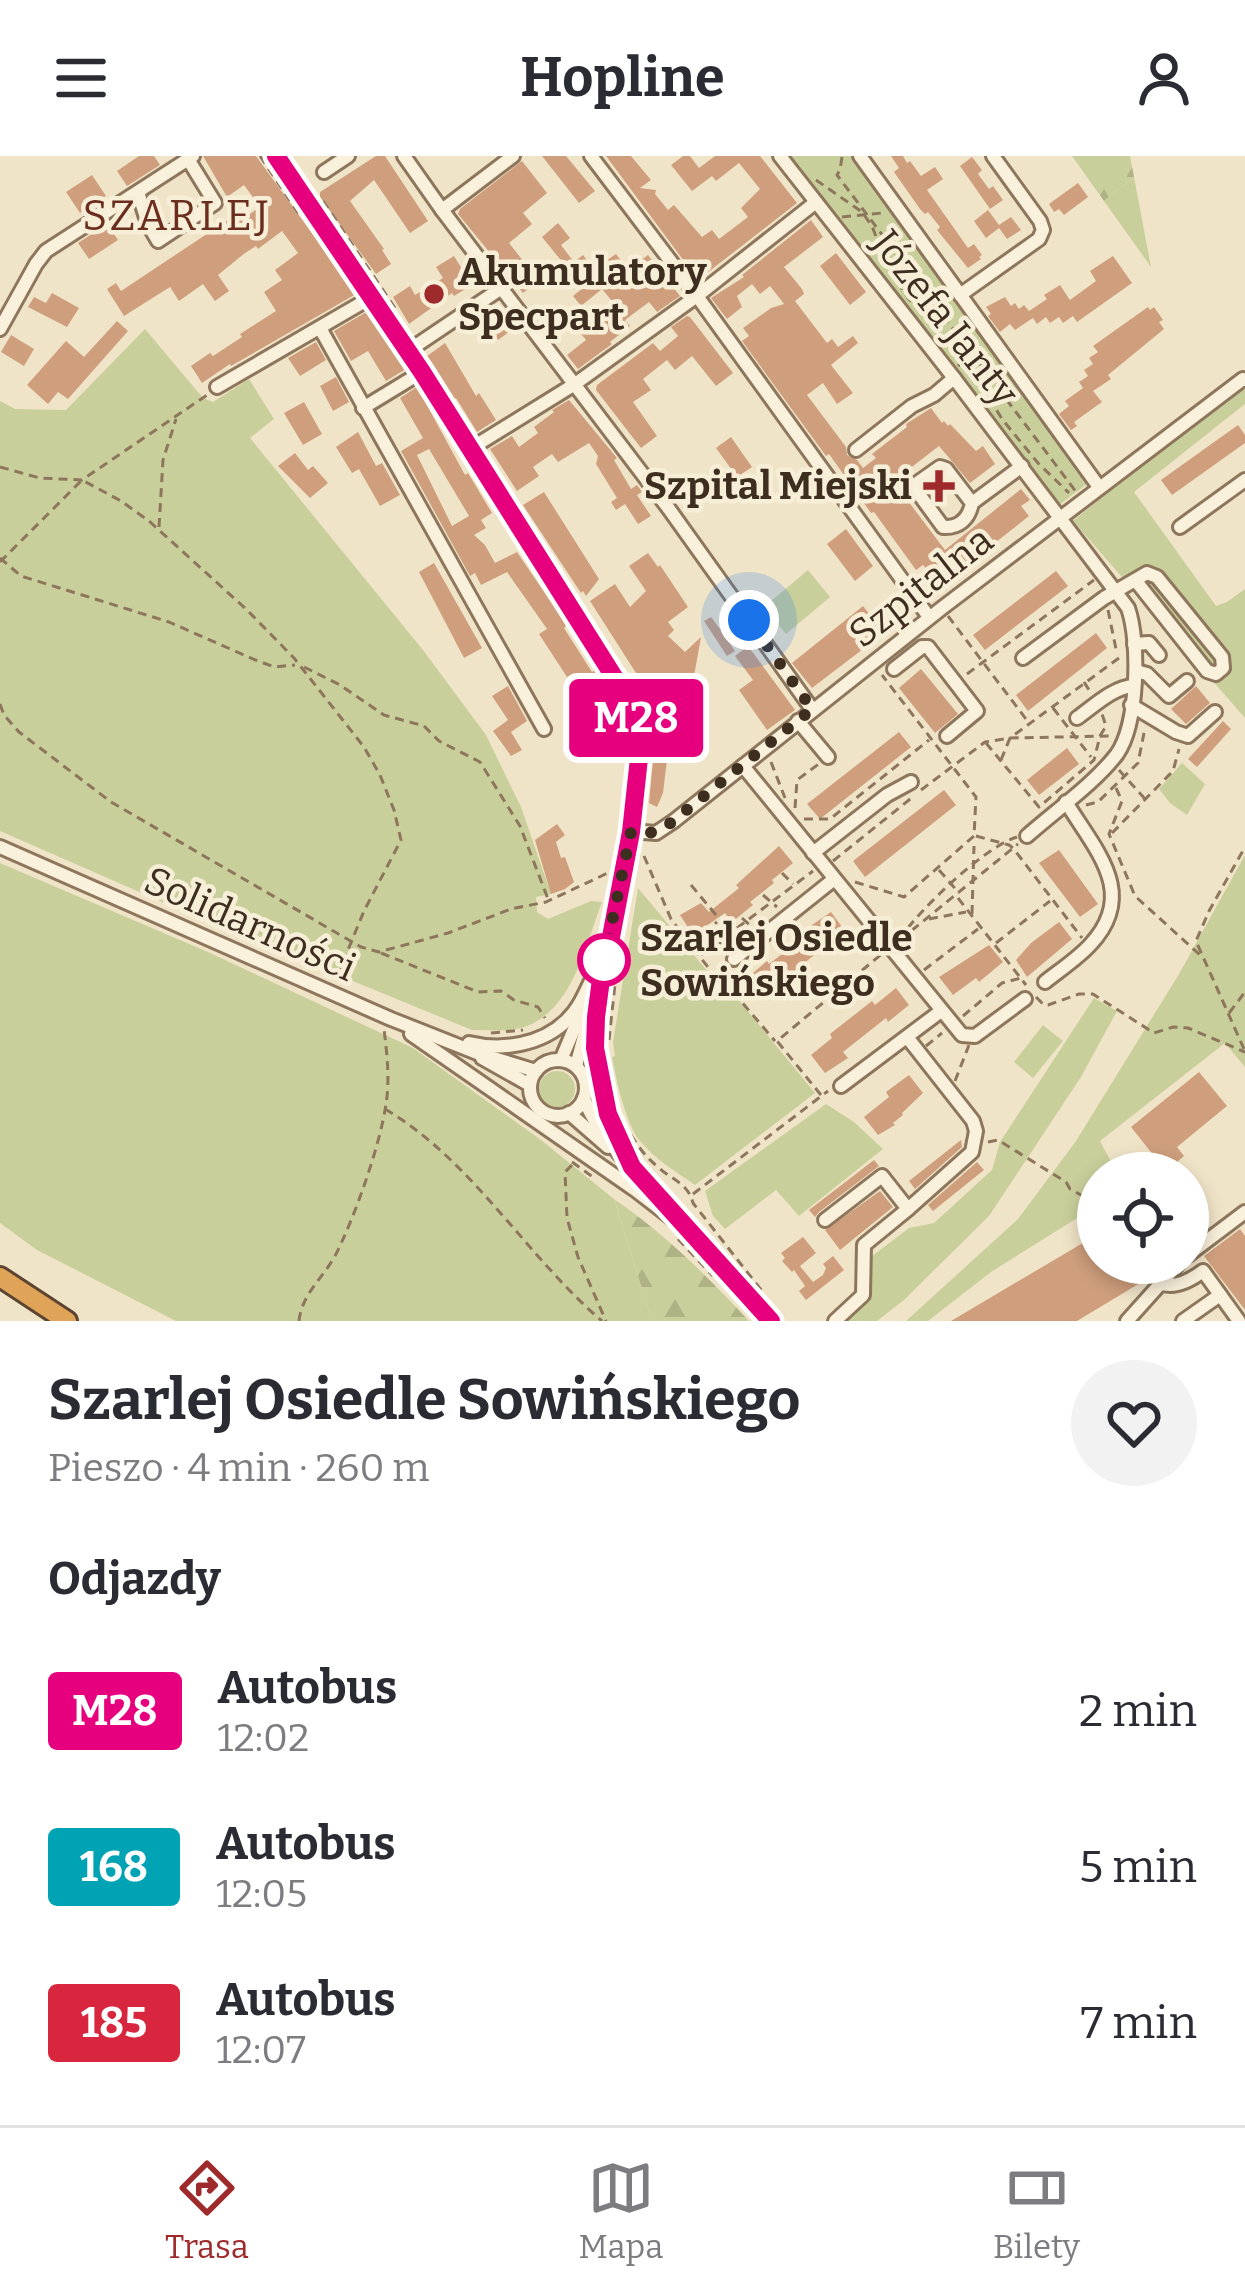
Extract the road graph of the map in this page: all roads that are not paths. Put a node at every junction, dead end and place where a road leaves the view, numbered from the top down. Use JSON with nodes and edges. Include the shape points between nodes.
{"nodes":[{"id":1,"x":276,"y":156,"type":"edge"},
{"id":2,"x":349,"y":156,"type":"edge"},
{"id":3,"x":404,"y":156,"type":"edge"},
{"id":4,"x":513,"y":156,"type":"edge"},
{"id":5,"x":591,"y":156,"type":"edge"},
{"id":6,"x":780,"y":156,"type":"edge"},
{"id":7,"x":860,"y":156,"type":"edge"},
{"id":8,"x":993,"y":156,"type":"edge"},
{"id":9,"x":191,"y":158,"type":"edge"},
{"id":10,"x":324,"y":172,"type":"dead end"},
{"id":11,"x":138,"y":192,"type":"junction"},
{"id":12,"x":816,"y":202,"type":"junction"},
{"id":13,"x":442,"y":210,"type":"junction"},
{"id":14,"x":502,"y":287,"type":"junction"},
{"id":15,"x":961,"y":295,"type":"junction"},
{"id":16,"x":697,"y":296,"type":"junction"},
{"id":17,"x":372,"y":297,"type":"junction"},
{"id":18,"x":0,"y":328,"type":"edge"},
{"id":19,"x":320,"y":328,"type":"junction"},
{"id":20,"x":408,"y":351,"type":"junction"},
{"id":21,"x":422,"y":372,"type":"junction"},
{"id":22,"x":952,"y":375,"type":"junction"},
{"id":23,"x":1245,"y":380,"type":"edge"},
{"id":24,"x":575,"y":385,"type":"junction"},
{"id":25,"x":217,"y":387,"type":"road end"},
{"id":26,"x":363,"y":408,"type":"junction"},
{"id":27,"x":470,"y":449,"type":"junction"},
{"id":28,"x":856,"y":450,"type":"dead end"},
{"id":29,"x":1022,"y":466,"type":"junction"},
{"id":30,"x":1245,"y":481,"type":"edge"},
{"id":31,"x":1099,"y":488,"type":"junction"},
{"id":32,"x":972,"y":503,"type":"junction"},
{"id":33,"x":1061,"y":517,"type":"junction"},
{"id":34,"x":1180,"y":527,"type":"dead end"},
{"id":35,"x":1136,"y":581,"type":"junction"},
{"id":36,"x":1111,"y":594,"type":"junction"},
{"id":37,"x":929,"y":617,"type":"junction"},
{"id":38,"x":906,"y":636,"type":"junction"},
{"id":39,"x":1131,"y":648,"type":"junction"},
{"id":40,"x":917,"y":651,"type":"junction"},
{"id":41,"x":1159,"y":656,"type":"dead end"},
{"id":42,"x":1023,"y":658,"type":"dead end"},
{"id":43,"x":894,"y":669,"type":"dead end"},
{"id":44,"x":1135,"y":679,"type":"junction"},
{"id":45,"x":1187,"y":681,"type":"dead end"},
{"id":46,"x":1131,"y":705,"type":"junction"},
{"id":47,"x":812,"y":709,"type":"junction"},
{"id":48,"x":1215,"y":712,"type":"dead end"},
{"id":49,"x":1077,"y":718,"type":"dead end"},
{"id":50,"x":798,"y":721,"type":"junction"},
{"id":51,"x":544,"y":730,"type":"dead end"},
{"id":52,"x":947,"y":736,"type":"dead end"},
{"id":53,"x":828,"y":757,"type":"road end"},
{"id":54,"x":743,"y":766,"type":"junction"},
{"id":55,"x":911,"y":782,"type":"dead end"},
{"id":56,"x":1066,"y":802,"type":"junction"},
{"id":57,"x":631,"y":832,"type":"junction"},
{"id":58,"x":1027,"y":836,"type":"road end"},
{"id":59,"x":0,"y":847,"type":"edge"},
{"id":60,"x":822,"y":860,"type":"junction"},
{"id":61,"x":840,"y":880,"type":"junction"},
{"id":62,"x":604,"y":957,"type":"junction"},
{"id":63,"x":734,"y":959,"type":"road end"},
{"id":64,"x":1046,"y":982,"type":"dead end"},
{"id":65,"x":1025,"y":999,"type":"dead end"},
{"id":66,"x":941,"y":1011,"type":"junction"},
{"id":67,"x":386,"y":1017,"type":"junction"},
{"id":68,"x":423,"y":1032,"type":"junction"},
{"id":69,"x":907,"y":1037,"type":"junction"},
{"id":70,"x":477,"y":1053,"type":"junction"},
{"id":71,"x":561,"y":1060,"type":"junction"},
{"id":72,"x":576,"y":1066,"type":"junction"},
{"id":73,"x":536,"y":1071,"type":"junction"},
{"id":74,"x":530,"y":1085,"type":"junction"},
{"id":75,"x":841,"y":1086,"type":"dead end"},
{"id":76,"x":584,"y":1098,"type":"junction"},
{"id":77,"x":569,"y":1113,"type":"junction"},
{"id":78,"x":632,"y":1167,"type":"junction"},
{"id":79,"x":908,"y":1210,"type":"junction"},
{"id":80,"x":1245,"y":1213,"type":"edge"},
{"id":81,"x":825,"y":1220,"type":"dead end"},
{"id":82,"x":691,"y":1233,"type":"junction"},
{"id":83,"x":1209,"y":1240,"type":"edge"},
{"id":84,"x":0,"y":1277,"type":"edge"},
{"id":85,"x":1209,"y":1279,"type":"edge"},
{"id":86,"x":1159,"y":1284,"type":"edge"},
{"id":87,"x":1220,"y":1295,"type":"junction"},
{"id":88,"x":67,"y":1321,"type":"edge"},
{"id":89,"x":771,"y":1321,"type":"edge"},
{"id":90,"x":835,"y":1321,"type":"edge"},
{"id":91,"x":1127,"y":1321,"type":"edge"},
{"id":92,"x":1183,"y":1321,"type":"edge"},
{"id":93,"x":1239,"y":1321,"type":"edge"}],
"edges":[{"from":1,"to":17,"type":"street"},
{"from":2,"to":10,"type":"street"},
{"from":3,"to":13,"type":"street"},
{"from":4,"to":13,"type":"street"},
{"from":5,"to":16,"type":"street"},
{"from":6,"to":12,"type":"street","name":"Józefa Janty"},
{"from":7,"to":15,"type":"street"},
{"from":8,"to":15,"type":"street","via":[[1043,230]]},
{"from":9,"to":11,"type":"street"},
{"from":9,"to":11,"type":"street","via":[[215,203],[158,241]]},
{"from":11,"to":18,"type":"street","via":[[46,251]]},
{"from":12,"to":16,"type":"street"},
{"from":12,"to":22,"type":"street","name":"Józefa Janty"},
{"from":13,"to":14,"type":"street"},
{"from":14,"to":20,"type":"street"},
{"from":14,"to":24,"type":"street"},
{"from":15,"to":31,"type":"street"},
{"from":16,"to":24,"type":"street"},
{"from":16,"to":37,"type":"street"},
{"from":17,"to":19,"type":"street"},
{"from":17,"to":20,"type":"street"},
{"from":19,"to":25,"type":"street"},
{"from":19,"to":26,"type":"street"},
{"from":20,"to":21,"type":"street"},
{"from":21,"to":26,"type":"street"},
{"from":21,"to":27,"type":"street"},
{"from":22,"to":28,"type":"street"},
{"from":22,"to":29,"type":"street","name":"Józefa Janty"},
{"from":23,"to":31,"type":"street","name":"Szpitalna"},
{"from":24,"to":27,"type":"street"},
{"from":24,"to":47,"type":"street"},
{"from":26,"to":51,"type":"street"},
{"from":27,"to":57,"type":"street","via":[[637,721]]},
{"from":29,"to":32,"type":"street"},
{"from":29,"to":33,"type":"street","name":"Józefa Janty"},
{"from":30,"to":34,"type":"street"},
{"from":31,"to":33,"type":"street","name":"Szpitalna"},
{"from":32,"to":32,"type":"street","via":[[965,519],[943,527],[914,486],[940,467]]},
{"from":33,"to":36,"type":"street","name":"Józefa Janty"},
{"from":33,"to":37,"type":"street","name":"Szpitalna"},
{"from":35,"to":35,"type":"street","via":[[1208,671],[1223,668],[1157,577]]},
{"from":35,"to":36,"type":"street"},
{"from":36,"to":39,"type":"street","name":"Józefa Janty","via":[[1131,616]]},
{"from":36,"to":42,"type":"street"},
{"from":37,"to":38,"type":"street","name":"Szpitalna"},
{"from":38,"to":40,"type":"street"},
{"from":38,"to":47,"type":"street","name":"Szpitalna"},
{"from":39,"to":41,"type":"street","via":[[1150,643]]},
{"from":39,"to":44,"type":"street","name":"Józefa Janty"},
{"from":40,"to":43,"type":"street"},
{"from":40,"to":52,"type":"street","via":[[928,647],[977,711]]},
{"from":44,"to":45,"type":"street","via":[[1147,674],[1169,696]]},
{"from":44,"to":46,"type":"street","name":"Józefa Janty"},
{"from":44,"to":49,"type":"street"},
{"from":46,"to":48,"type":"street","via":[[1183,735]]},
{"from":46,"to":56,"type":"street","name":"Józefa Janty","via":[[1123,744]]},
{"from":47,"to":50,"type":"street","name":"Szpitalna"},
{"from":50,"to":53,"type":"street"},
{"from":50,"to":54,"type":"street","name":"Szpitalna"},
{"from":54,"to":57,"type":"street","name":"Szpitalna","via":[[663,829]]},
{"from":54,"to":60,"type":"street"},
{"from":55,"to":60,"type":"street","via":[[887,795]]},
{"from":56,"to":58,"type":"street"},
{"from":56,"to":64,"type":"street","via":[[1109,873],[1112,912],[1089,947]]},
{"from":57,"to":62,"type":"street"},
{"from":59,"to":67,"type":"street","name":"Solidarności"},
{"from":60,"to":61,"type":"street"},
{"from":61,"to":63,"type":"street"},
{"from":61,"to":66,"type":"street"},
{"from":62,"to":68,"type":"street","via":[[579,1005],[546,1035],[498,1048]]},
{"from":62,"to":71,"type":"street"},
{"from":62,"to":72,"type":"street"},
{"from":62,"to":78,"type":"street","via":[[595,1048],[608,1114]]},
{"from":65,"to":66,"type":"street","via":[[969,1037]]},
{"from":66,"to":69,"type":"street"},
{"from":67,"to":68,"type":"street","name":"Solidarności"},
{"from":67,"to":82,"type":"street"},
{"from":68,"to":70,"type":"street","name":"Solidarności"},
{"from":69,"to":75,"type":"street"},
{"from":69,"to":79,"type":"street","via":[[976,1131],[972,1152]]},
{"from":70,"to":73,"type":"street","name":"Solidarności"},
{"from":70,"to":74,"type":"street","name":"Solidarności"},
{"from":71,"to":72,"type":"street"},
{"from":71,"to":73,"type":"street"},
{"from":72,"to":76,"type":"street"},
{"from":73,"to":74,"type":"street"},
{"from":74,"to":77,"type":"street","via":[[542,1110]]},
{"from":76,"to":77,"type":"street"},
{"from":76,"to":78,"type":"street"},
{"from":77,"to":78,"type":"street"},
{"from":78,"to":82,"type":"street"},
{"from":79,"to":81,"type":"street","via":[[882,1176]]},
{"from":79,"to":90,"type":"street","via":[[864,1245],[863,1295]]},
{"from":80,"to":83,"type":"street"},
{"from":82,"to":89,"type":"street"},
{"from":84,"to":88,"type":"highway"},
{"from":85,"to":87,"type":"street"},
{"from":86,"to":91,"type":"street"},
{"from":87,"to":92,"type":"street"},
{"from":87,"to":93,"type":"street"}]}
